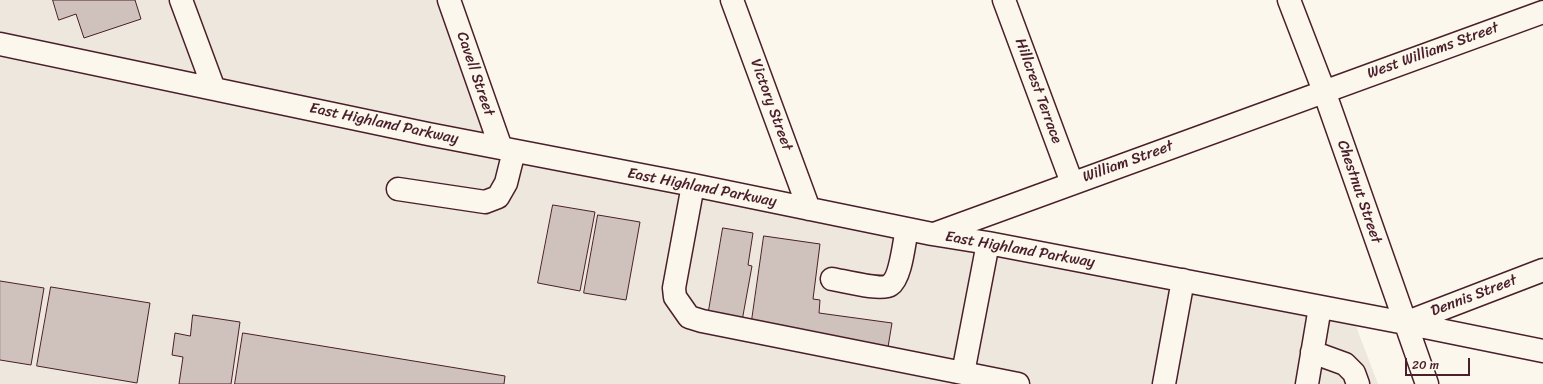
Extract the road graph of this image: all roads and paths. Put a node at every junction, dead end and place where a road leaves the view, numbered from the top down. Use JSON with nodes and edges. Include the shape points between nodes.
{"nodes":[{"id":1,"x":181,"y":0,"type":"edge"},
{"id":2,"x":449,"y":0,"type":"edge"},
{"id":3,"x":732,"y":0,"type":"edge"},
{"id":4,"x":1004,"y":0,"type":"edge"},
{"id":5,"x":1289,"y":0,"type":"edge"},
{"id":6,"x":1543,"y":12,"type":"edge"},
{"id":7,"x":0,"y":44,"type":"edge"},
{"id":8,"x":214,"y":89,"type":"junction"},
{"id":9,"x":1324,"y":91,"type":"junction"},
{"id":10,"x":507,"y":150,"type":"junction"},
{"id":11,"x":1072,"y":183,"type":"junction"},
{"id":12,"x":693,"y":185,"type":"junction"},
{"id":13,"x":398,"y":189,"type":"dead end"},
{"id":14,"x":809,"y":209,"type":"junction"},
{"id":15,"x":907,"y":229,"type":"junction"},
{"id":16,"x":932,"y":234,"type":"junction"},
{"id":17,"x":988,"y":243,"type":"junction"},
{"id":18,"x":1543,"y":270,"type":"edge"},
{"id":19,"x":832,"y":279,"type":"dead end"},
{"id":20,"x":1183,"y":280,"type":"junction"},
{"id":21,"x":1320,"y":306,"type":"junction"},
{"id":22,"x":1405,"y":323,"type":"junction"},
{"id":23,"x":1543,"y":351,"type":"edge"},
{"id":24,"x":1312,"y":352,"type":"junction"},
{"id":25,"x":963,"y":373,"type":"junction"},
{"id":26,"x":1018,"y":384,"type":"edge"},
{"id":27,"x":1164,"y":384,"type":"edge"},
{"id":28,"x":1307,"y":384,"type":"edge"},
{"id":29,"x":1358,"y":384,"type":"edge"},
{"id":30,"x":1427,"y":384,"type":"edge"}],
"edges":[{"from":1,"to":8,"type":"street"},
{"from":2,"to":10,"type":"street","name":"Cavell Street"},
{"from":3,"to":14,"type":"street","name":"Victory Street"},
{"from":4,"to":11,"type":"street","name":"Hillcrest Terrace"},
{"from":5,"to":9,"type":"street","name":"Chestnut Street"},
{"from":6,"to":9,"type":"street","name":"West Williams Street"},
{"from":7,"to":8,"type":"street","name":"East Highland Parkway"},
{"from":8,"to":10,"type":"street","name":"East Highland Parkway"},
{"from":9,"to":11,"type":"street","name":"William Street"},
{"from":9,"to":22,"type":"street","name":"Chestnut Street"},
{"from":10,"to":12,"type":"street","name":"East Highland Parkway"},
{"from":10,"to":13,"type":"street","via":[[506,183],[498,198],[485,202]]},
{"from":11,"to":16,"type":"street","name":"William Street"},
{"from":12,"to":14,"type":"street","name":"East Highland Parkway"},
{"from":12,"to":25,"type":"street","via":[[674,288],[675,297],[689,317]]},
{"from":14,"to":15,"type":"street","name":"East Highland Parkway"},
{"from":15,"to":16,"type":"street","name":"East Highland Parkway"},
{"from":15,"to":19,"type":"street","via":[[897,276],[890,285],[881,288]]},
{"from":16,"to":17,"type":"street","name":"East Highland Parkway"},
{"from":17,"to":20,"type":"street","name":"East Highland Parkway"},
{"from":17,"to":25,"type":"street"},
{"from":18,"to":22,"type":"street","name":"Dennis Street"},
{"from":20,"to":21,"type":"street","name":"East Highland Parkway"},
{"from":20,"to":27,"type":"street"},
{"from":21,"to":22,"type":"street","name":"East Highland Parkway"},
{"from":21,"to":24,"type":"street"},
{"from":22,"to":23,"type":"street","name":"East Highland Parkway"},
{"from":22,"to":30,"type":"street","name":"Chestnut Street"},
{"from":24,"to":28,"type":"street"},
{"from":24,"to":29,"type":"street","via":[[1345,364],[1354,373]]},
{"from":25,"to":26,"type":"street"}]}
